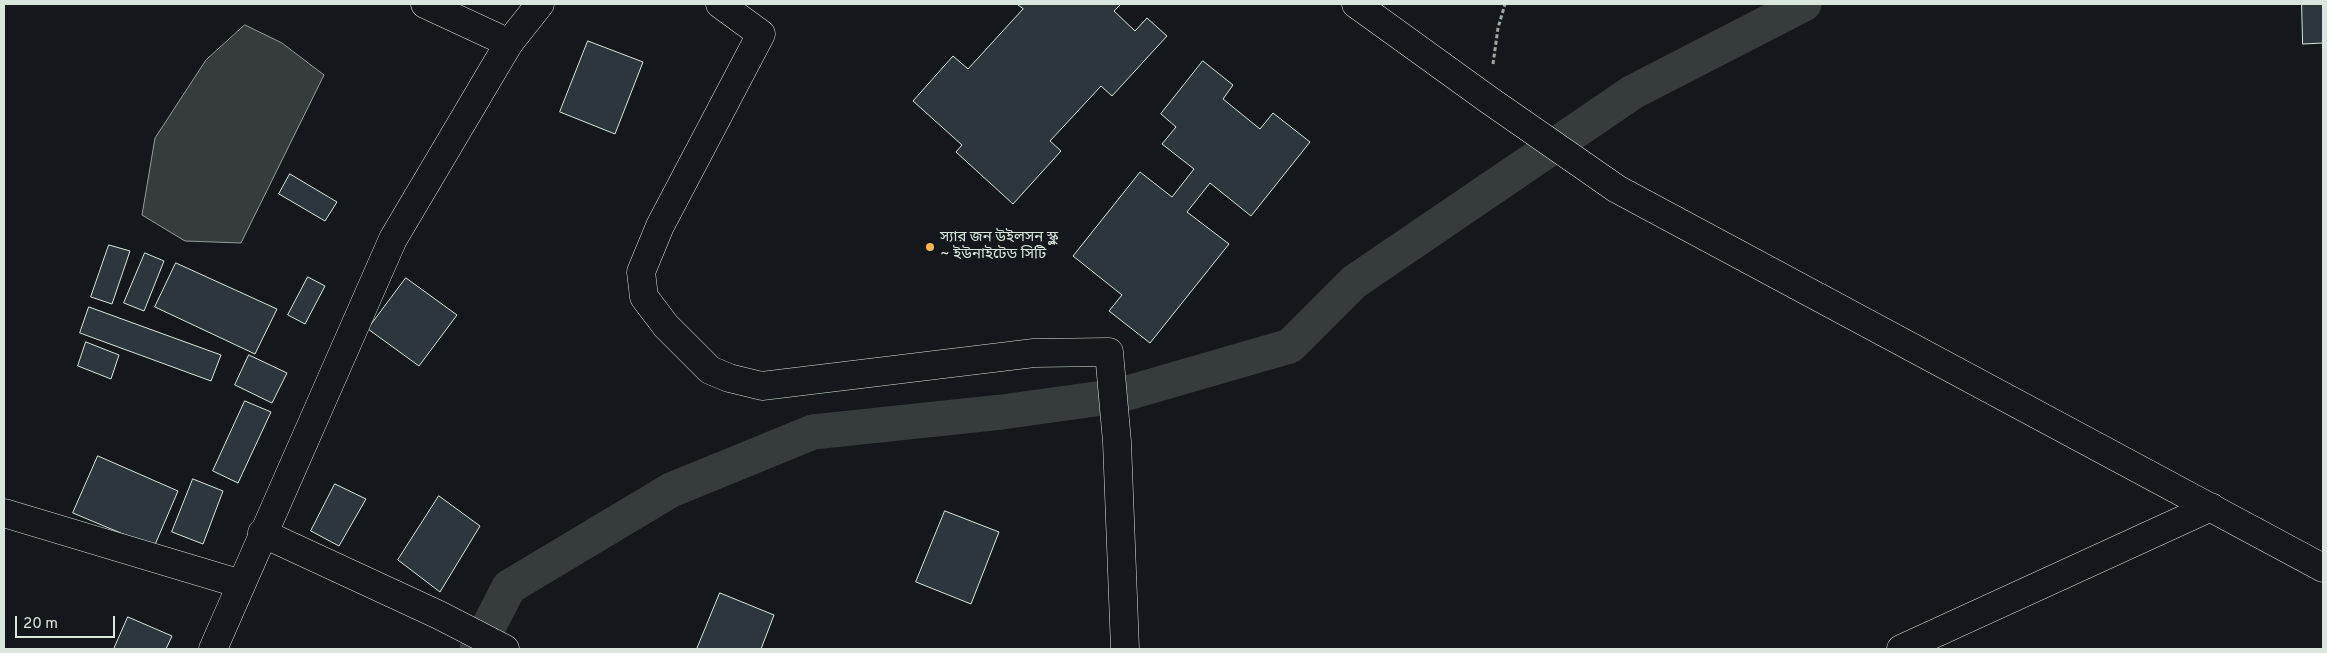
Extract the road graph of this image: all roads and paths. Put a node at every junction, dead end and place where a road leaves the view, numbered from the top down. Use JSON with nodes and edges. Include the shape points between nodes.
{"nodes":[{"id":1,"x":426,"y":4,"type":"edge"},
{"id":2,"x":540,"y":4,"type":"edge"},
{"id":3,"x":720,"y":4,"type":"edge"},
{"id":4,"x":1356,"y":4,"type":"edge"},
{"id":5,"x":1505,"y":4,"type":"edge"},
{"id":6,"x":509,"y":43,"type":"junction"},
{"id":7,"x":1489,"y":100,"type":"junction"},
{"id":8,"x":2211,"y":507,"type":"junction"},
{"id":9,"x":4,"y":513,"type":"edge"},
{"id":10,"x":262,"y":533,"type":"junction"},
{"id":11,"x":2323,"y":568,"type":"edge"},
{"id":12,"x":242,"y":584,"type":"junction"},
{"id":13,"x":213,"y":649,"type":"edge"},
{"id":14,"x":505,"y":649,"type":"edge"},
{"id":15,"x":1125,"y":649,"type":"edge"},
{"id":16,"x":1901,"y":649,"type":"edge"}],
"edges":[{"from":1,"to":6,"type":"street"},
{"from":2,"to":6,"type":"street"},
{"from":3,"to":15,"type":"street","via":[[761,34],[660,226],[641,272],[644,297],[666,326],[710,370],[762,386],[1034,353],[1109,352],[1117,442]]},
{"from":4,"to":7,"type":"street"},
{"from":5,"to":7,"type":"path","via":[[1498,28]]},
{"from":6,"to":10,"type":"street","via":[[393,240]]},
{"from":7,"to":8,"type":"street","via":[[1617,189]]},
{"from":8,"to":11,"type":"street"},
{"from":8,"to":16,"type":"street"},
{"from":9,"to":12,"type":"street"},
{"from":10,"to":12,"type":"street"},
{"from":10,"to":14,"type":"street"},
{"from":12,"to":13,"type":"street"}]}
